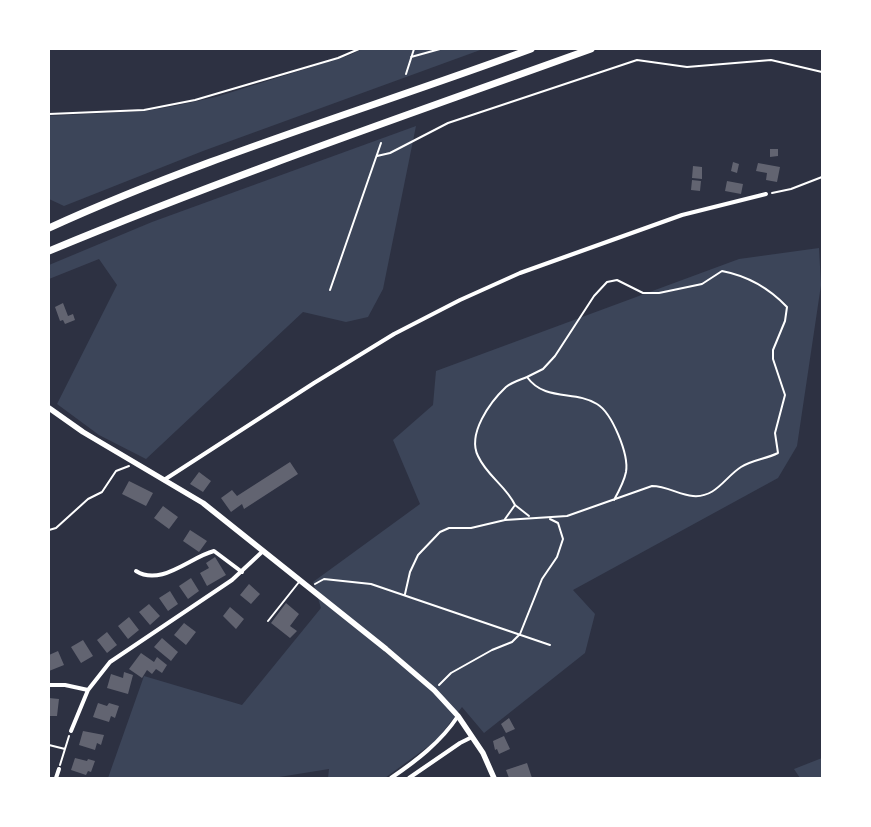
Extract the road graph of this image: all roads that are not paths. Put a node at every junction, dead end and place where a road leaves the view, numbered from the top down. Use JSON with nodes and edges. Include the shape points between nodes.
{"nodes":[{"id":1,"x":532,"y":49,"type":"edge"},
{"id":2,"x":591,"y":49,"type":"edge"},
{"id":3,"x":766,"y":194,"type":"road end"},
{"id":4,"x":49,"y":228,"type":"edge"},
{"id":5,"x":49,"y":252,"type":"edge"},
{"id":6,"x":49,"y":408,"type":"edge"},
{"id":7,"x":164,"y":480,"type":"junction"},
{"id":8,"x":264,"y":550,"type":"junction"},
{"id":9,"x":136,"y":571,"type":"dead end"},
{"id":10,"x":242,"y":572,"type":"junction"},
{"id":11,"x":300,"y":581,"type":"junction"},
{"id":12,"x":268,"y":621,"type":"dead end"},
{"id":13,"x":49,"y":686,"type":"edge"},
{"id":14,"x":88,"y":690,"type":"junction"},
{"id":15,"x":458,"y":716,"type":"junction"},
{"id":16,"x":71,"y":731,"type":"road end"},
{"id":17,"x":473,"y":737,"type":"junction"},
{"id":18,"x":59,"y":769,"type":"road end"},
{"id":19,"x":56,"y":778,"type":"edge"},
{"id":20,"x":391,"y":778,"type":"edge"},
{"id":21,"x":410,"y":778,"type":"edge"},
{"id":22,"x":494,"y":778,"type":"edge"}],
"edges":[{"from":1,"to":4,"type":"highway","via":[[145,188]]},
{"from":2,"to":5,"type":"highway","via":[[141,213]]},
{"from":3,"to":7,"type":"street","via":[[682,215],[520,273],[460,300],[394,334]]},
{"from":6,"to":7,"type":"main road"},
{"from":7,"to":8,"type":"main road","via":[[203,503]]},
{"from":8,"to":10,"type":"street"},
{"from":8,"to":11,"type":"main road"},
{"from":9,"to":10,"type":"street","via":[[155,576],[214,551]]},
{"from":10,"to":14,"type":"street","via":[[110,662]]},
{"from":11,"to":12,"type":"lane"},
{"from":11,"to":15,"type":"main road","via":[[434,690]]},
{"from":13,"to":14,"type":"street","via":[[65,684]]},
{"from":14,"to":16,"type":"street"},
{"from":15,"to":17,"type":"main road"},
{"from":15,"to":20,"type":"street","via":[[431,747]]},
{"from":17,"to":21,"type":"street"},
{"from":17,"to":22,"type":"main road"},
{"from":18,"to":19,"type":"street"}]}
